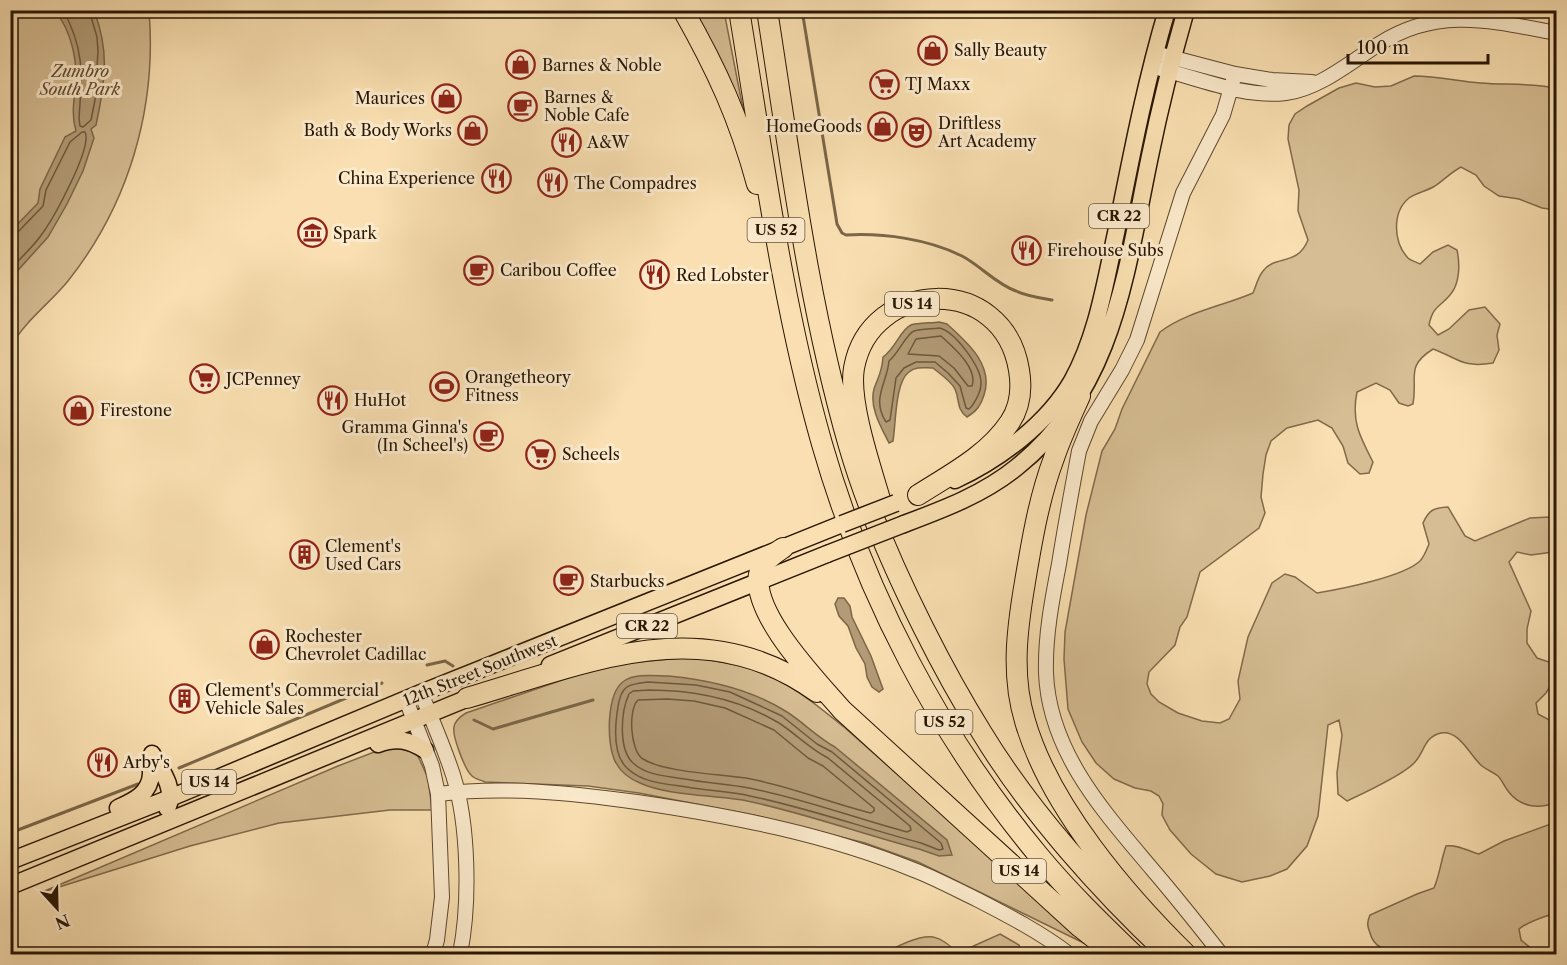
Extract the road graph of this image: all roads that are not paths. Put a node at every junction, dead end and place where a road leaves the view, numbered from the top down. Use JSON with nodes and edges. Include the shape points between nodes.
{"nodes":[{"id":1,"x":683,"y":10,"type":"edge"},
{"id":2,"x":739,"y":10,"type":"edge"},
{"id":3,"x":767,"y":10,"type":"edge"},
{"id":4,"x":1167,"y":10,"type":"edge"},
{"id":5,"x":1185,"y":10,"type":"edge"},
{"id":6,"x":1557,"y":33,"type":"edge"},
{"id":7,"x":1153,"y":60,"type":"junction"},
{"id":8,"x":1171,"y":64,"type":"junction"},
{"id":9,"x":1233,"y":81,"type":"junction"},
{"id":10,"x":786,"y":291,"type":"junction"},
{"id":11,"x":1080,"y":396,"type":"junction"},
{"id":12,"x":918,"y":495,"type":"junction"},
{"id":13,"x":783,"y":548,"type":"junction"},
{"id":14,"x":758,"y":582,"type":"junction"},
{"id":15,"x":904,"y":590,"type":"junction"},
{"id":16,"x":413,"y":697,"type":"junction"},
{"id":17,"x":467,"y":698,"type":"junction"},
{"id":18,"x":842,"y":710,"type":"junction"},
{"id":19,"x":422,"y":717,"type":"junction"},
{"id":20,"x":354,"y":744,"type":"junction"},
{"id":21,"x":425,"y":750,"type":"junction"},
{"id":22,"x":163,"y":772,"type":"junction"},
{"id":23,"x":224,"y":776,"type":"junction"},
{"id":24,"x":458,"y":792,"type":"junction"},
{"id":25,"x":438,"y":794,"type":"junction"},
{"id":26,"x":170,"y":798,"type":"junction"},
{"id":27,"x":58,"y":842,"type":"junction"},
{"id":28,"x":105,"y":847,"type":"junction"},
{"id":29,"x":10,"y":861,"type":"edge"},
{"id":30,"x":10,"y":886,"type":"edge"},
{"id":31,"x":433,"y":954,"type":"edge"},
{"id":32,"x":460,"y":954,"type":"edge"},
{"id":33,"x":1069,"y":954,"type":"edge"},
{"id":34,"x":1114,"y":954,"type":"edge"},
{"id":35,"x":1133,"y":954,"type":"edge"},
{"id":36,"x":1168,"y":954,"type":"edge"},
{"id":37,"x":1186,"y":954,"type":"edge"},
{"id":38,"x":1221,"y":954,"type":"edge"}],
"edges":[{"from":1,"to":10,"type":"highway","via":[[714,66],[740,126]]},
{"from":2,"to":10,"type":"highway","number":"US 52"},
{"from":3,"to":15,"type":"highway","number":"US 52","via":[[803,236],[833,386],[862,485]]},
{"from":4,"to":7,"type":"main road","number":"CR 22"},
{"from":5,"to":8,"type":"main road","number":"CR 22"},
{"from":6,"to":9,"type":"street","via":[[1457,18],[1432,21],[1396,34],[1344,68],[1287,93],[1265,93]]},
{"from":7,"to":8,"type":"street"},
{"from":7,"to":12,"type":"main road","number":"CR 22","via":[[1101,300],[1091,338],[1070,383],[1056,404],[1013,445],[976,469]]},
{"from":8,"to":9,"type":"street"},
{"from":8,"to":11,"type":"main road","number":"CR 22","via":[[1117,310]]},
{"from":9,"to":38,"type":"street","via":[[1215,134],[1183,193],[1130,355],[1084,434],[1050,612],[1046,654],[1051,707],[1068,756],[1082,781]]},
{"from":10,"to":35,"type":"highway","number":"US 52","via":[[823,447],[876,593],[916,676],[1005,813],[1079,901]]},
{"from":11,"to":14,"type":"main road","name":"12th Street Southwest","number":"CR 22","bridge":true,"via":[[1049,436],[1019,465],[964,500]]},
{"from":11,"to":37,"type":"highway","via":[[1053,459],[1031,542],[1016,639],[1020,701],[1037,758],[1063,805],[1134,899]]},
{"from":12,"to":13,"type":"main road","name":"12th Street Southwest","number":"US 14","bridge":true},
{"from":12,"to":15,"type":"highway","number":"US 14","via":[[975,459],[998,437],[1016,411],[1020,395],[1018,362],[1007,334],[981,309],[952,299],[925,300],[889,315],[864,342],[854,371],[858,417]]},
{"from":13,"to":14,"type":"highway","via":[[765,561]]},
{"from":13,"to":16,"type":"main road","name":"12th Street Southwest","number":"US 14"},
{"from":14,"to":17,"type":"main road","name":"12th Street Southwest","number":"CR 22"},
{"from":14,"to":18,"type":"highway","via":[[762,605],[778,630]]},
{"from":15,"to":36,"type":"highway","number":"US 52","via":[[951,682],[1019,788],[1101,885]]},
{"from":16,"to":19,"type":"street"},
{"from":16,"to":23,"type":"main road","name":"12th Street Southwest","number":"US 14"},
{"from":17,"to":18,"type":"highway","number":"US 14","via":[[628,653],[689,648],[733,653],[775,667]]},
{"from":17,"to":19,"type":"main road","name":"12th Street Southwest","number":"US 14"},
{"from":18,"to":34,"type":"highway","number":"US 14"},
{"from":19,"to":20,"type":"main road","name":"12th Street Southwest","number":"US 14"},
{"from":19,"to":21,"type":"street"},
{"from":19,"to":24,"type":"street","via":[[453,774]]},
{"from":20,"to":21,"type":"main road","via":[[370,747],[401,739]]},
{"from":20,"to":28,"type":"main road","name":"12th Street Southwest","number":"US 14"},
{"from":21,"to":25,"type":"street"},
{"from":22,"to":23,"type":"main road","via":[[179,783]]},
{"from":22,"to":26,"type":"main road"},
{"from":22,"to":27,"type":"main road","via":[[152,754],[150,779],[142,796]]},
{"from":23,"to":26,"type":"main road","name":"12th Street Southwest","number":"US 14"},
{"from":24,"to":25,"type":"street"},
{"from":24,"to":32,"type":"street","via":[[466,895]]},
{"from":24,"to":33,"type":"street","via":[[560,793],[751,820],[867,852],[915,870],[1041,933]]},
{"from":25,"to":31,"type":"street","via":[[442,897]]},
{"from":26,"to":27,"type":"main road","name":"12th Street Southwest","number":"US 14"},
{"from":26,"to":28,"type":"main road","via":[[164,812]]},
{"from":27,"to":29,"type":"main road","name":"12th Street Southwest","number":"US 14"},
{"from":28,"to":30,"type":"main road","name":"12th Street Southwest","number":"US 14"}]}
